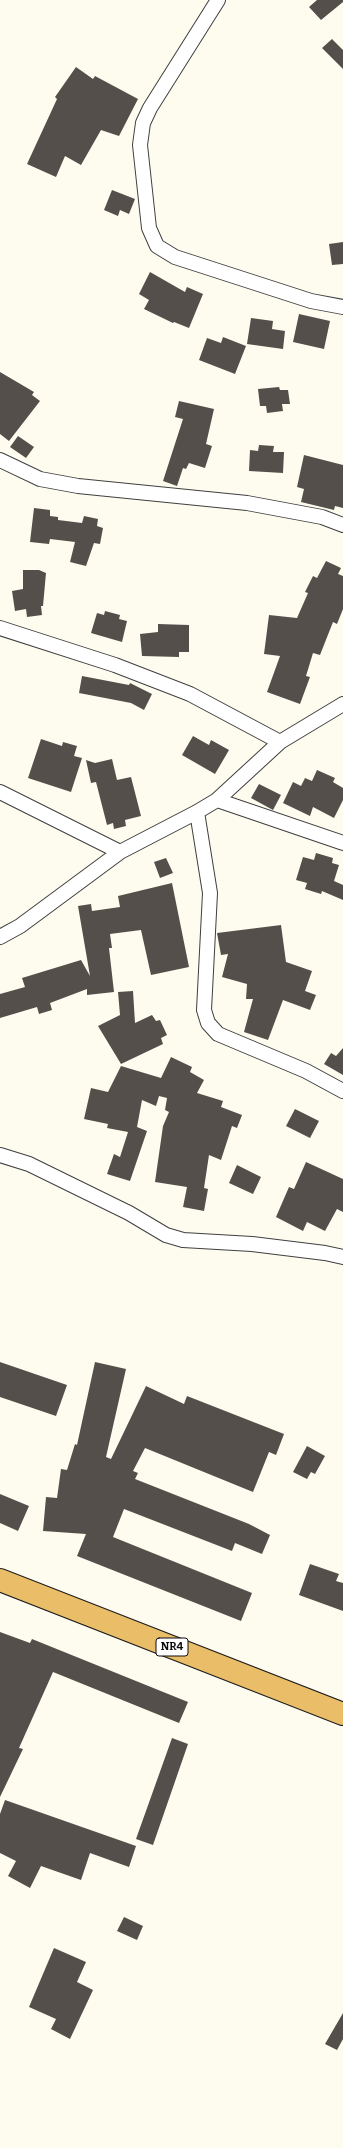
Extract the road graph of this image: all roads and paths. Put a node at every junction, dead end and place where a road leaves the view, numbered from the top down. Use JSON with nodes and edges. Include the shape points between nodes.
{"nodes":[{"id":1,"x":218,"y":0,"type":"edge"},
{"id":2,"x":343,"y":307,"type":"edge"},
{"id":3,"x":0,"y":460,"type":"edge"},
{"id":4,"x":343,"y":526,"type":"edge"},
{"id":5,"x":0,"y":628,"type":"edge"},
{"id":6,"x":343,"y":704,"type":"edge"},
{"id":7,"x":280,"y":742,"type":"junction"},
{"id":8,"x":0,"y":792,"type":"edge"},
{"id":9,"x":216,"y":800,"type":"junction"},
{"id":10,"x":197,"y":812,"type":"junction"},
{"id":11,"x":343,"y":844,"type":"edge"},
{"id":12,"x":120,"y":852,"type":"junction"},
{"id":13,"x":0,"y":937,"type":"edge"},
{"id":14,"x":343,"y":1091,"type":"edge"},
{"id":15,"x":0,"y":1155,"type":"edge"},
{"id":16,"x":343,"y":1257,"type":"edge"},
{"id":17,"x":0,"y":1580,"type":"edge"},
{"id":18,"x":343,"y":1714,"type":"edge"}],
"edges":[{"from":1,"to":2,"type":"street","via":[[143,123],[140,145],[149,228],[157,246],[175,257],[311,301]]},
{"from":3,"to":4,"type":"street","via":[[40,479],[78,486],[247,503],[322,517]]},
{"from":5,"to":7,"type":"street","via":[[115,665],[190,694]]},
{"from":6,"to":7,"type":"street"},
{"from":7,"to":9,"type":"street"},
{"from":8,"to":12,"type":"street"},
{"from":9,"to":10,"type":"street"},
{"from":9,"to":11,"type":"street"},
{"from":10,"to":12,"type":"street"},
{"from":10,"to":14,"type":"street","via":[[210,893],[204,1010],[208,1023],[218,1034],[306,1071]]},
{"from":12,"to":13,"type":"street","via":[[20,926]]},
{"from":15,"to":16,"type":"street","via":[[29,1164],[117,1207],[166,1235],[183,1240],[252,1244]]},
{"from":17,"to":18,"type":"highway","number":"NR4"}]}
